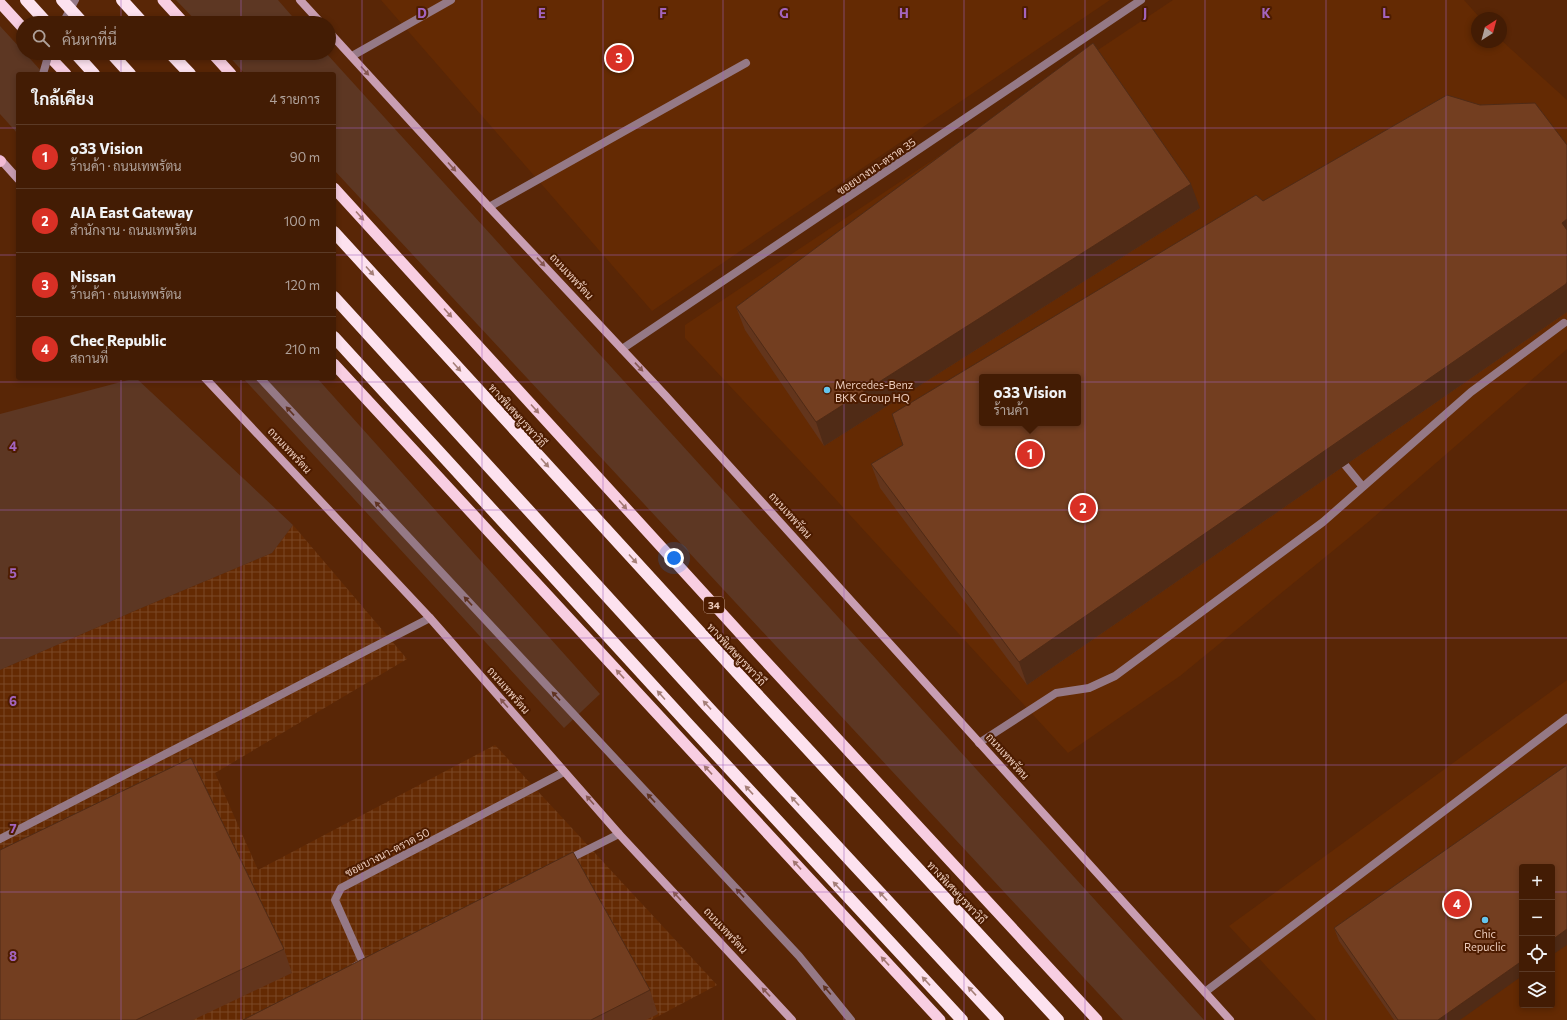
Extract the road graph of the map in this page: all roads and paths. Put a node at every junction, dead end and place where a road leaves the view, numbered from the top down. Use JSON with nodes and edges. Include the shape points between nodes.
{"nodes":[{"id":1,"x":26,"y":0,"type":"edge"},
{"id":2,"x":62,"y":0,"type":"edge"},
{"id":3,"x":75,"y":0,"type":"edge"},
{"id":4,"x":122,"y":0,"type":"edge"},
{"id":5,"x":163,"y":0,"type":"edge"},
{"id":6,"x":300,"y":0,"type":"edge"},
{"id":7,"x":451,"y":0,"type":"edge"},
{"id":8,"x":1141,"y":0,"type":"edge"},
{"id":9,"x":0,"y":3,"type":"edge"},
{"id":10,"x":41,"y":16,"type":"edge"},
{"id":11,"x":67,"y":16,"type":"edge"},
{"id":12,"x":77,"y":16,"type":"edge"},
{"id":13,"x":137,"y":16,"type":"edge"},
{"id":14,"x":178,"y":16,"type":"edge"},
{"id":15,"x":315,"y":16,"type":"edge"},
{"id":16,"x":16,"y":20,"type":"edge"},
{"id":17,"x":336,"y":39,"type":"edge"},
{"id":18,"x":352,"y":56,"type":"junction"},
{"id":19,"x":46,"y":60,"type":"edge"},
{"id":20,"x":54,"y":60,"type":"edge"},
{"id":21,"x":81,"y":60,"type":"edge"},
{"id":22,"x":117,"y":60,"type":"edge"},
{"id":23,"x":177,"y":60,"type":"edge"},
{"id":24,"x":218,"y":60,"type":"edge"},
{"id":25,"x":746,"y":63,"type":"dead end"},
{"id":26,"x":43,"y":72,"type":"edge"},
{"id":27,"x":64,"y":72,"type":"edge"},
{"id":28,"x":92,"y":72,"type":"edge"},
{"id":29,"x":128,"y":72,"type":"edge"},
{"id":30,"x":188,"y":72,"type":"edge"},
{"id":31,"x":229,"y":72,"type":"edge"},
{"id":32,"x":0,"y":161,"type":"edge"},
{"id":33,"x":16,"y":176,"type":"edge"},
{"id":34,"x":336,"y":190,"type":"edge"},
{"id":35,"x":489,"y":207,"type":"junction"},
{"id":36,"x":336,"y":234,"type":"edge"},
{"id":37,"x":336,"y":300,"type":"edge"},
{"id":38,"x":1564,"y":323,"type":"dead end"},
{"id":39,"x":336,"y":339,"type":"edge"},
{"id":40,"x":622,"y":349,"type":"junction"},
{"id":41,"x":336,"y":366,"type":"edge"},
{"id":42,"x":207,"y":380,"type":"edge"},
{"id":43,"x":262,"y":380,"type":"edge"},
{"id":44,"x":1346,"y":465,"type":"dead end"},
{"id":45,"x":1363,"y":487,"type":"junction"},
{"id":46,"x":430,"y":618,"type":"junction"},
{"id":47,"x":1567,"y":718,"type":"edge"},
{"id":48,"x":979,"y":743,"type":"junction"},
{"id":49,"x":564,"y":772,"type":"junction"},
{"id":50,"x":620,"y":834,"type":"junction"},
{"id":51,"x":0,"y":839,"type":"edge"},
{"id":52,"x":555,"y":866,"type":"edge"},
{"id":53,"x":349,"y":970,"type":"edge"},
{"id":54,"x":1205,"y":992,"type":"junction"},
{"id":55,"x":792,"y":1020,"type":"edge"},
{"id":56,"x":851,"y":1020,"type":"edge"},
{"id":57,"x":940,"y":1020,"type":"edge"},
{"id":58,"x":962,"y":1020,"type":"edge"},
{"id":59,"x":998,"y":1020,"type":"edge"},
{"id":60,"x":1058,"y":1020,"type":"edge"},
{"id":61,"x":1097,"y":1020,"type":"edge"},
{"id":62,"x":1230,"y":1020,"type":"edge"}],
"edges":[{"from":1,"to":10,"type":"highway"},
{"from":2,"to":12,"type":"highway","bridge":true},
{"from":3,"to":11,"type":"street"},
{"from":4,"to":13,"type":"highway"},
{"from":5,"to":14,"type":"highway"},
{"from":6,"to":15,"type":"main road"},
{"from":7,"to":18,"type":"street"},
{"from":8,"to":40,"type":"street","name":"ซอยบางนา-ตราด 35"},
{"from":9,"to":16,"type":"highway"},
{"from":17,"to":18,"type":"main road","name":"ถนนเทพรัตน"},
{"from":18,"to":35,"type":"main road","name":"ถนนเทพรัตน","one_way":true},
{"from":19,"to":26,"type":"street","bridge":true},
{"from":20,"to":27,"type":"highway"},
{"from":21,"to":28,"type":"highway"},
{"from":22,"to":29,"type":"highway"},
{"from":23,"to":30,"type":"highway"},
{"from":24,"to":31,"type":"highway"},
{"from":25,"to":35,"type":"street"},
{"from":32,"to":33,"type":"main road"},
{"from":34,"to":61,"type":"highway","number":"34","one_way":true,"via":[[763,659]]},
{"from":35,"to":40,"type":"main road","name":"ถนนเทพรัตน","one_way":true},
{"from":36,"to":60,"type":"highway","name":"ทางพิเศษบูรพาวิถี","one_way":true},
{"from":59,"to":37,"type":"highway","one_way":true},
{"from":38,"to":45,"type":"street","via":[[1471,392]]},
{"from":58,"to":39,"type":"highway","one_way":true},
{"from":40,"to":48,"type":"main road","name":"ถนนเทพรัตน","one_way":true},
{"from":57,"to":41,"type":"highway","one_way":true},
{"from":42,"to":46,"type":"main road","name":"ถนนเทพรัตน"},
{"from":56,"to":43,"type":"street","one_way":true,"via":[[799,956]]},
{"from":44,"to":45,"type":"street"},
{"from":45,"to":48,"type":"street","via":[[1324,522],[1115,676],[1089,688],[1056,693]]},
{"from":49,"to":46,"type":"main road","name":"ถนนเทพรัตน","one_way":true},
{"from":46,"to":51,"type":"street"},
{"from":47,"to":54,"type":"street"},
{"from":48,"to":54,"type":"main road","name":"ถนนเทพรัตน"},
{"from":50,"to":49,"type":"main road","name":"ถนนเทพรัตน","one_way":true},
{"from":49,"to":53,"type":"street","name":"ซอยบางนา-ตราด 50","via":[[341,888],[336,900],[367,961]]},
{"from":50,"to":52,"type":"street"},
{"from":55,"to":50,"type":"main road","name":"ถนนเทพรัตน","one_way":true},
{"from":54,"to":62,"type":"main road","name":"ถนนเทพรัตน"}]}
